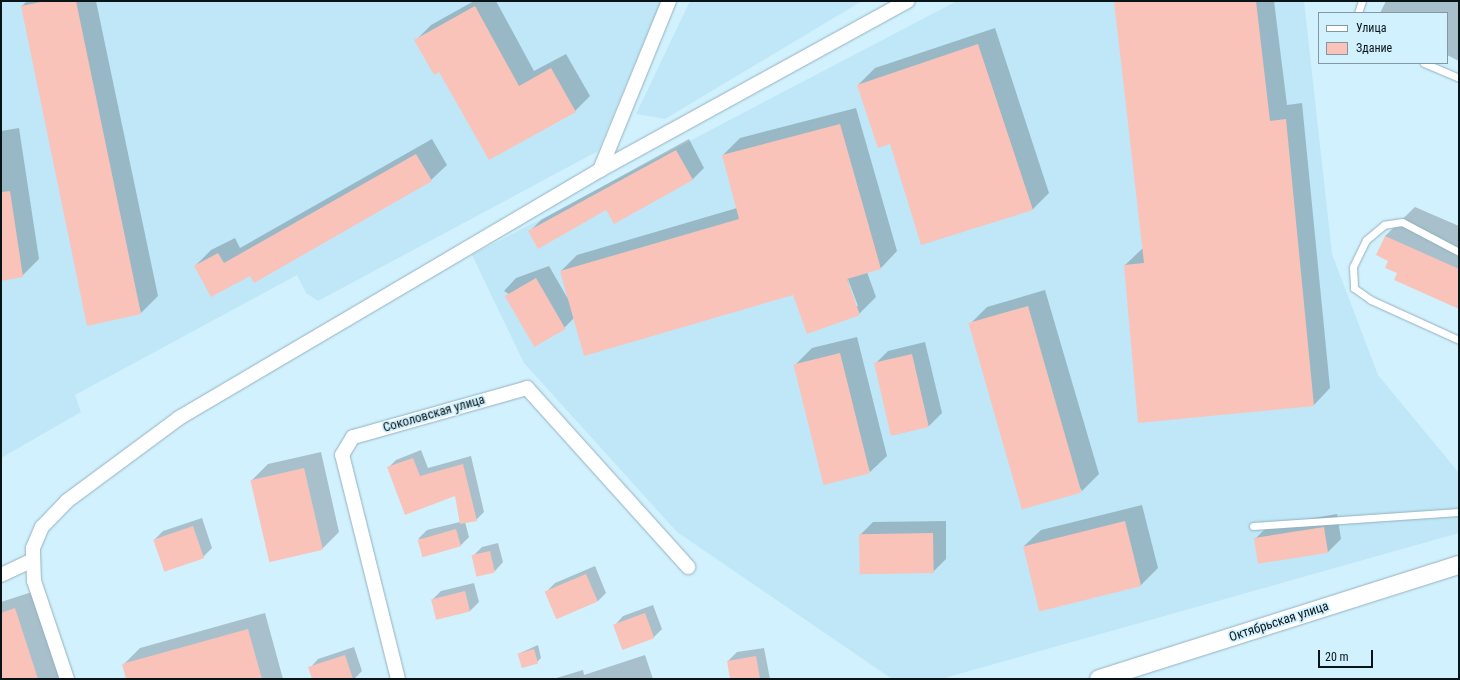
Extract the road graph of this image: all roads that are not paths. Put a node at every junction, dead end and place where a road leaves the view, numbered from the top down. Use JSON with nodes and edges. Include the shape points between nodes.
{"nodes":[{"id":1,"x":670,"y":1,"type":"edge"},
{"id":2,"x":908,"y":1,"type":"edge"},
{"id":3,"x":1362,"y":1,"type":"edge"},
{"id":4,"x":1358,"y":12,"type":"edge"},
{"id":5,"x":1426,"y":64,"type":"edge"},
{"id":6,"x":1459,"y":78,"type":"edge"},
{"id":7,"x":600,"y":170,"type":"junction"},
{"id":8,"x":1459,"y":252,"type":"edge"},
{"id":9,"x":1459,"y":340,"type":"edge"},
{"id":10,"x":1459,"y":512,"type":"edge"},
{"id":11,"x":1253,"y":526,"type":"dead end"},
{"id":12,"x":33,"y":560,"type":"junction"},
{"id":13,"x":1459,"y":565,"type":"edge"},
{"id":14,"x":688,"y":567,"type":"dead end"},
{"id":15,"x":1,"y":576,"type":"edge"},
{"id":16,"x":67,"y":679,"type":"edge"},
{"id":17,"x":398,"y":679,"type":"edge"},
{"id":18,"x":1099,"y":679,"type":"edge"}],
"edges":[{"from":1,"to":7,"type":"street"},
{"from":2,"to":7,"type":"street"},
{"from":3,"to":4,"type":"lane"},
{"from":5,"to":6,"type":"lane"},
{"from":7,"to":12,"type":"street","via":[[179,418],[67,501],[42,527],[33,548]]},
{"from":8,"to":9,"type":"lane","via":[[1402,222],[1384,225],[1366,240],[1353,267],[1354,288],[1371,300]]},
{"from":10,"to":11,"type":"lane"},
{"from":12,"to":15,"type":"street"},
{"from":12,"to":16,"type":"street","via":[[34,581]]},
{"from":13,"to":18,"type":"street","name":"Октябрьская улица"},
{"from":14,"to":17,"type":"street","name":"Соколовская улица","via":[[527,388],[353,436],[342,456]]}]}
